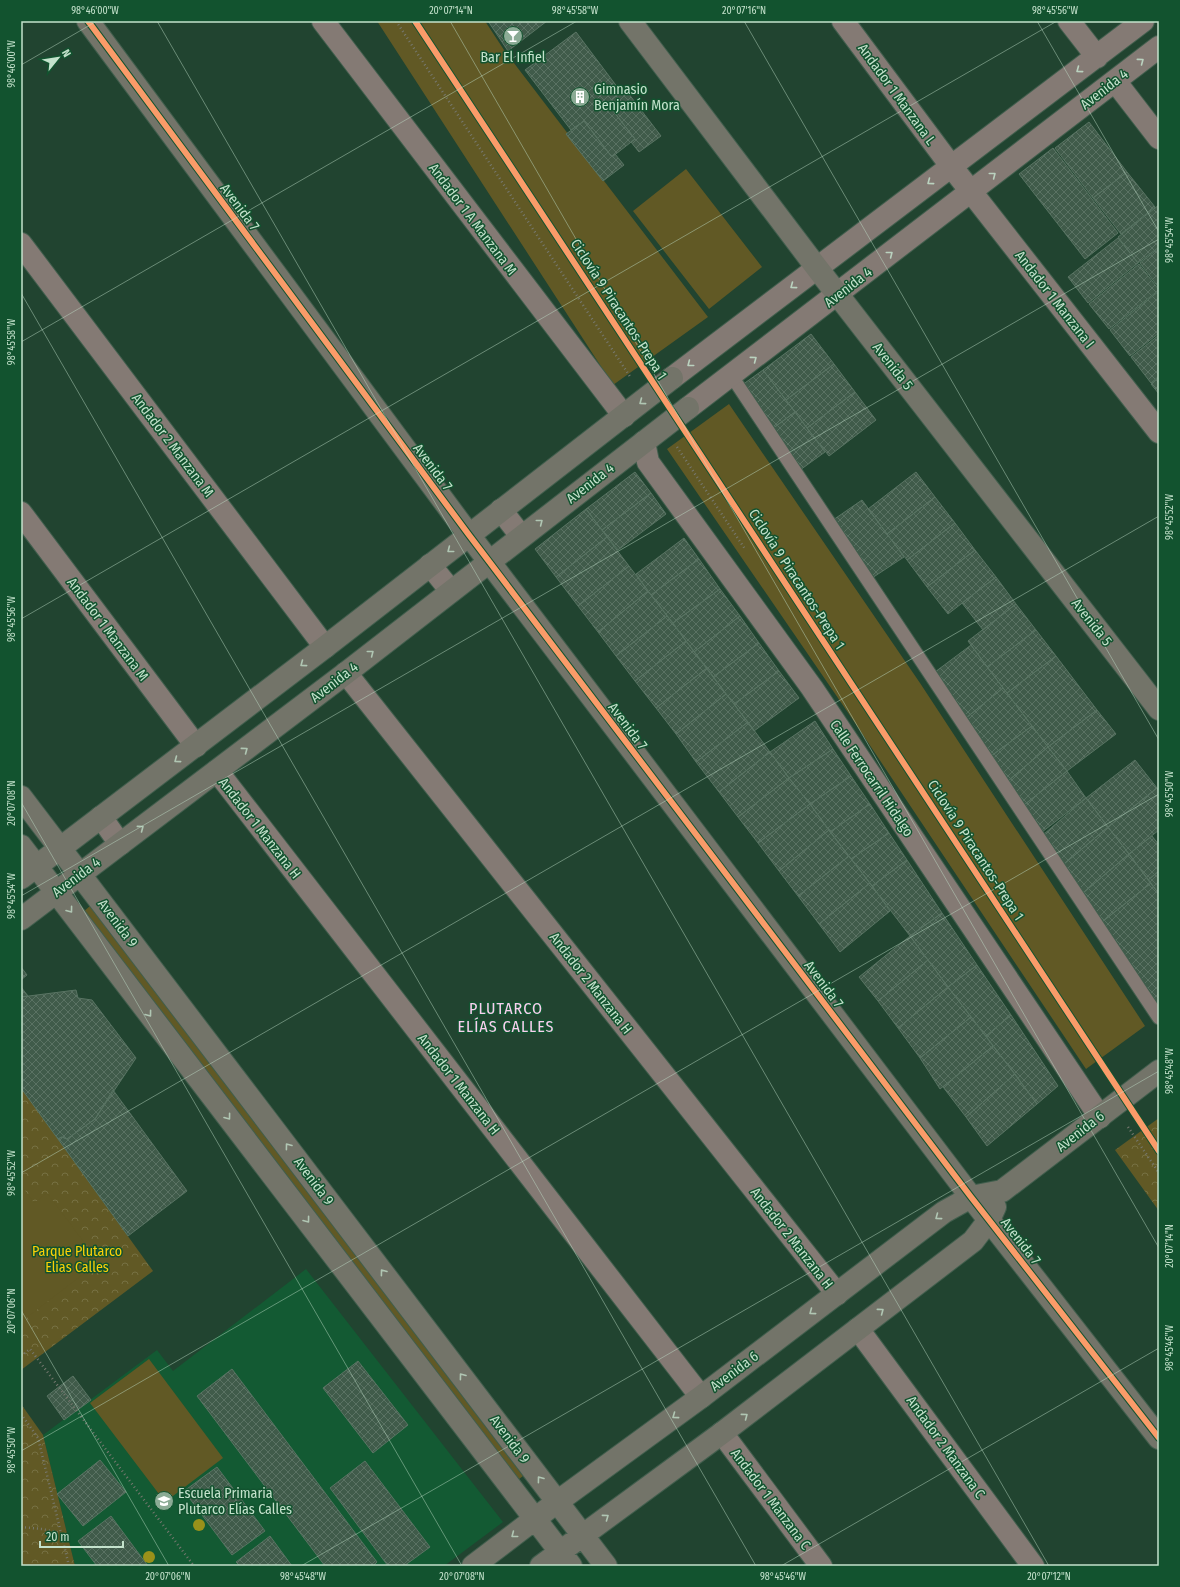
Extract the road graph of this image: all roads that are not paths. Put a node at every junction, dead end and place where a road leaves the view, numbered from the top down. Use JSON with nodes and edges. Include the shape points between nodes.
{"nodes":[{"id":1,"x":88,"y":21,"type":"edge"},
{"id":2,"x":324,"y":21,"type":"edge"},
{"id":3,"x":630,"y":21,"type":"edge"},
{"id":4,"x":843,"y":21,"type":"edge"},
{"id":5,"x":1069,"y":21,"type":"edge"},
{"id":6,"x":1143,"y":21,"type":"edge"},
{"id":7,"x":1159,"y":47,"type":"edge"},
{"id":8,"x":1097,"y":57,"type":"junction"},
{"id":9,"x":1115,"y":81,"type":"junction"},
{"id":10,"x":1159,"y":138,"type":"edge"},
{"id":11,"x":951,"y":166,"type":"junction"},
{"id":12,"x":971,"y":192,"type":"junction"},
{"id":13,"x":21,"y":244,"type":"edge"},
{"id":14,"x":817,"y":268,"type":"junction"},
{"id":15,"x":838,"y":294,"type":"junction"},
{"id":16,"x":763,"y":309,"type":"junction"},
{"id":17,"x":783,"y":336,"type":"junction"},
{"id":18,"x":727,"y":379,"type":"junction"},
{"id":19,"x":624,"y":416,"type":"junction"},
{"id":20,"x":1159,"y":432,"type":"edge"},
{"id":21,"x":644,"y":442,"type":"junction"},
{"id":22,"x":501,"y":510,"type":"junction"},
{"id":23,"x":21,"y":513,"type":"edge"},
{"id":24,"x":469,"y":535,"type":"junction"},
{"id":25,"x":521,"y":536,"type":"junction"},
{"id":26,"x":488,"y":561,"type":"junction"},
{"id":27,"x":430,"y":565,"type":"junction"},
{"id":28,"x":451,"y":591,"type":"junction"},
{"id":29,"x":325,"y":647,"type":"junction"},
{"id":30,"x":346,"y":673,"type":"junction"},
{"id":31,"x":1159,"y":710,"type":"edge"},
{"id":32,"x":196,"y":746,"type":"junction"},
{"id":33,"x":216,"y":772,"type":"junction"},
{"id":34,"x":21,"y":797,"type":"edge"},
{"id":35,"x":101,"y":817,"type":"junction"},
{"id":36,"x":120,"y":844,"type":"junction"},
{"id":37,"x":21,"y":846,"type":"edge"},
{"id":38,"x":60,"y":848,"type":"junction"},
{"id":39,"x":29,"y":872,"type":"edge"},
{"id":40,"x":80,"y":874,"type":"junction"},
{"id":41,"x":56,"y":892,"type":"junction"},
{"id":42,"x":21,"y":918,"type":"edge"},
{"id":43,"x":1159,"y":1018,"type":"edge"},
{"id":44,"x":1159,"y":1071,"type":"edge"},
{"id":45,"x":1100,"y":1117,"type":"junction"},
{"id":46,"x":1002,"y":1191,"type":"junction"},
{"id":47,"x":971,"y":1197,"type":"junction"},
{"id":48,"x":989,"y":1220,"type":"junction"},
{"id":49,"x":837,"y":1294,"type":"junction"},
{"id":50,"x":858,"y":1329,"type":"junction"},
{"id":51,"x":701,"y":1397,"type":"junction"},
{"id":52,"x":722,"y":1433,"type":"junction"},
{"id":53,"x":1159,"y":1438,"type":"edge"},
{"id":54,"x":557,"y":1502,"type":"junction"},
{"id":55,"x":534,"y":1519,"type":"junction"},
{"id":56,"x":582,"y":1534,"type":"junction"},
{"id":57,"x":566,"y":1559,"type":"edge"},
{"id":58,"x":473,"y":1566,"type":"edge"},
{"id":59,"x":541,"y":1566,"type":"edge"},
{"id":60,"x":606,"y":1566,"type":"edge"},
{"id":61,"x":821,"y":1566,"type":"edge"},
{"id":62,"x":1033,"y":1566,"type":"edge"}],
"edges":[{"from":1,"to":24,"type":"street","name":"Avenida 7"},
{"from":2,"to":19,"type":"street","name":"Andador 1 A Manzana M"},
{"from":3,"to":14,"type":"street","name":"Avenida 5"},
{"from":4,"to":11,"type":"street","name":"Andador 1 Manzana L"},
{"from":5,"to":8,"type":"street"},
{"from":6,"to":8,"type":"street"},
{"from":9,"to":7,"type":"street","name":"Avenida 4","one_way":true},
{"from":8,"to":11,"type":"street","one_way":true},
{"from":9,"to":10,"type":"street"},
{"from":12,"to":9,"type":"street","name":"Avenida 4","one_way":true},
{"from":11,"to":12,"type":"street","name":"Andador 1 Manzana I"},
{"from":11,"to":14,"type":"street","one_way":true},
{"from":15,"to":12,"type":"street","name":"Avenida 4","one_way":true},
{"from":12,"to":20,"type":"street","name":"Andador 1 Manzana I"},
{"from":13,"to":29,"type":"street","name":"Andador 2 Manzana M"},
{"from":14,"to":15,"type":"street","name":"Avenida 5"},
{"from":14,"to":16,"type":"street","one_way":true},
{"from":15,"to":17,"type":"street","name":"Avenida 4"},
{"from":15,"to":31,"type":"street","name":"Avenida 5"},
{"from":16,"to":17,"type":"street"},
{"from":16,"to":19,"type":"street","one_way":true},
{"from":18,"to":17,"type":"street","name":"Avenida 4","one_way":true},
{"from":18,"to":21,"type":"street","name":"Avenida 4"},
{"from":18,"to":43,"type":"lane"},
{"from":19,"to":22,"type":"street"},
{"from":25,"to":21,"type":"street","name":"Avenida 4","one_way":true},
{"from":21,"to":45,"type":"street","name":"Calle Ferrocarril Hidalgo","via":[[648,462],[812,688]]},
{"from":22,"to":24,"type":"street"},
{"from":22,"to":25,"type":"street"},
{"from":23,"to":32,"type":"street","name":"Andador 1 Manzana M"},
{"from":24,"to":26,"type":"street","name":"Avenida 7"},
{"from":24,"to":27,"type":"street","one_way":true},
{"from":25,"to":26,"type":"street","name":"Avenida 4"},
{"from":26,"to":28,"type":"street","name":"Avenida 4"},
{"from":26,"to":47,"type":"street","name":"Avenida 7"},
{"from":27,"to":28,"type":"street"},
{"from":27,"to":29,"type":"street"},
{"from":30,"to":28,"type":"street","name":"Avenida 4","one_way":true},
{"from":29,"to":32,"type":"street","one_way":true},
{"from":33,"to":30,"type":"street","name":"Avenida 4","one_way":true},
{"from":30,"to":49,"type":"street","name":"Andador 2 Manzana H"},
{"from":32,"to":35,"type":"street","one_way":true},
{"from":36,"to":33,"type":"street","name":"Avenida 4","one_way":true},
{"from":33,"to":51,"type":"street","name":"Andador 1 Manzana H"},
{"from":34,"to":38,"type":"street","name":"Avenida 9"},
{"from":35,"to":36,"type":"street"},
{"from":35,"to":38,"type":"street"},
{"from":36,"to":40,"type":"street","name":"Avenida 4"},
{"from":37,"to":39,"type":"street","name":"Avenida 9"},
{"from":38,"to":39,"type":"street"},
{"from":38,"to":40,"type":"street","name":"Avenida 9"},
{"from":39,"to":41,"type":"street","name":"Avenida 9"},
{"from":40,"to":41,"type":"street","name":"Avenida 4"},
{"from":54,"to":40,"type":"street","name":"Avenida 9","one_way":true},
{"from":41,"to":42,"type":"street","name":"Avenida 4"},
{"from":41,"to":55,"type":"street","name":"Avenida 9","one_way":true},
{"from":44,"to":45,"type":"street","name":"Avenida 6"},
{"from":45,"to":46,"type":"street","name":"Avenida 6"},
{"from":46,"to":47,"type":"street","name":"Avenida 6"},
{"from":46,"to":48,"type":"street","name":"Avenida 6"},
{"from":47,"to":48,"type":"street","name":"Avenida 7"},
{"from":47,"to":49,"type":"street","name":"Avenida 6","one_way":true,"via":[[944,1212]]},
{"from":50,"to":48,"type":"street","name":"Avenida 6","one_way":true,"via":[[973,1242]]},
{"from":48,"to":53,"type":"street","name":"Avenida 7"},
{"from":49,"to":51,"type":"street","name":"Avenida 6","one_way":true},
{"from":52,"to":50,"type":"street","name":"Avenida 6","one_way":true},
{"from":50,"to":62,"type":"street","name":"Andador 2 Manzana C"},
{"from":51,"to":54,"type":"street","name":"Avenida 6","one_way":true},
{"from":56,"to":52,"type":"street","name":"Avenida 6","one_way":true},
{"from":52,"to":61,"type":"street","name":"Andador 1 Manzana C"},
{"from":54,"to":55,"type":"street","name":"Avenida 6"},
{"from":54,"to":56,"type":"street","name":"Avenida 9"},
{"from":55,"to":57,"type":"street","name":"Avenida 9"},
{"from":55,"to":58,"type":"street","name":"Avenida 6","one_way":true},
{"from":56,"to":57,"type":"street","name":"Avenida 6"},
{"from":56,"to":60,"type":"street","name":"Avenida 9"},
{"from":57,"to":59,"type":"street","name":"Avenida 6"}]}
